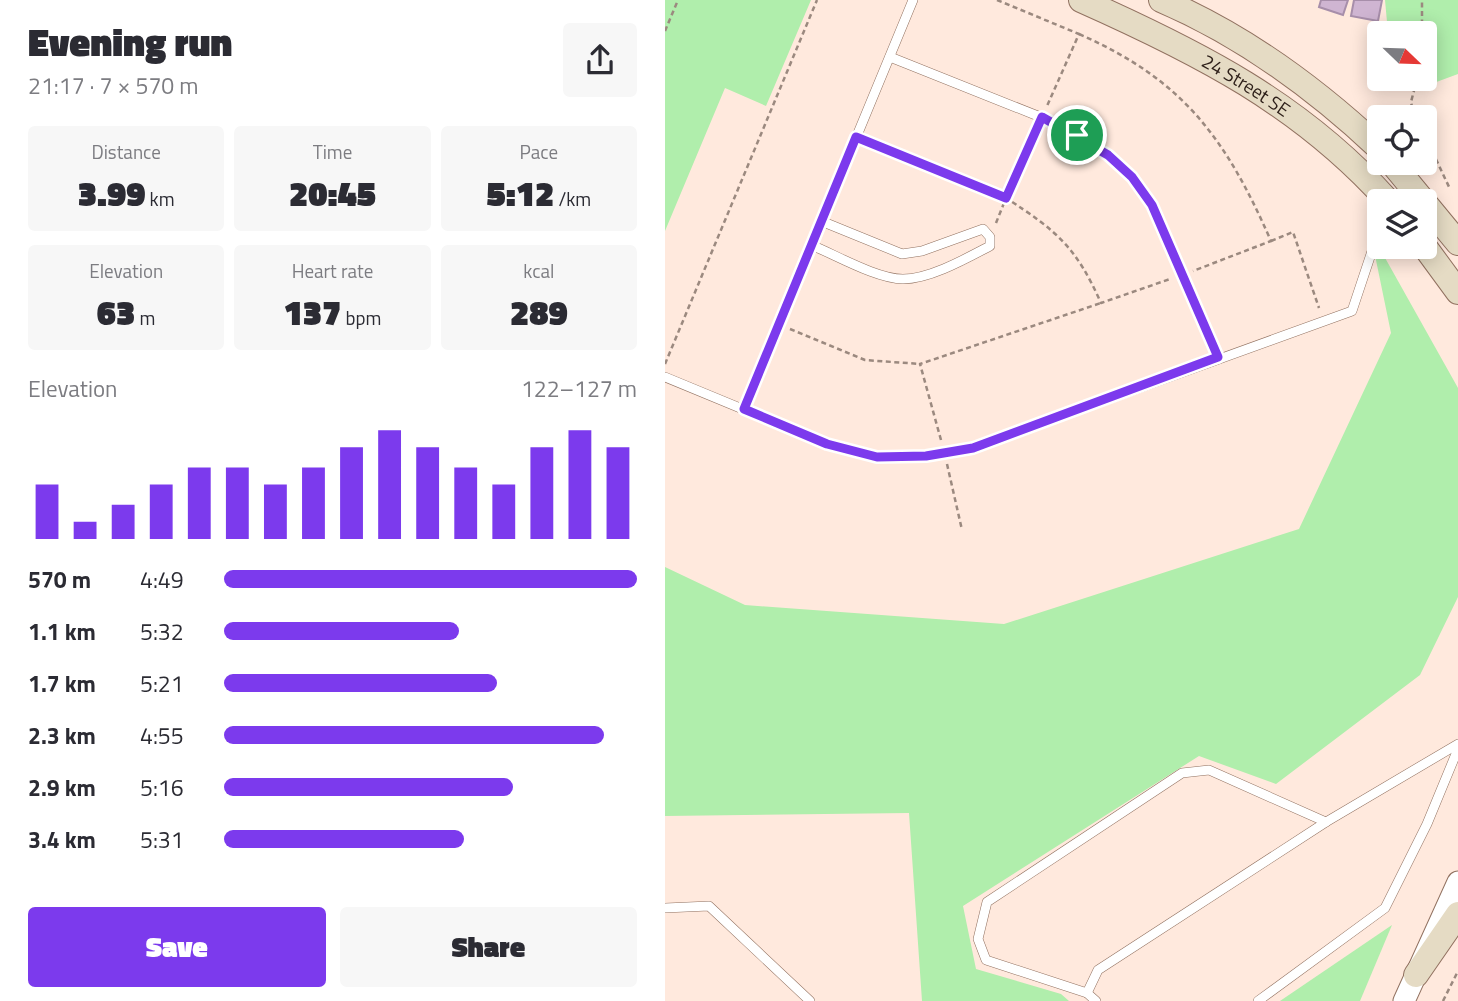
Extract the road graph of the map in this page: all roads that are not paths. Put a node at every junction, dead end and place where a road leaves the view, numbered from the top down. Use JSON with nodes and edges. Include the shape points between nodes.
{"nodes":[{"id":1,"x":913,"y":0,"type":"edge"},
{"id":2,"x":1081,"y":0,"type":"edge"},
{"id":3,"x":1160,"y":0,"type":"edge"},
{"id":4,"x":890,"y":57,"type":"junction"},
{"id":5,"x":1367,"y":138,"type":"edge"},
{"id":6,"x":1402,"y":175,"type":"edge"},
{"id":7,"x":1376,"y":189,"type":"edge"},
{"id":8,"x":821,"y":221,"type":"junction"},
{"id":9,"x":1458,"y":243,"type":"edge"},
{"id":10,"x":811,"y":244,"type":"junction"},
{"id":11,"x":1369,"y":259,"type":"edge"},
{"id":12,"x":1434,"y":259,"type":"edge"},
{"id":13,"x":1458,"y":292,"type":"edge"},
{"id":14,"x":1218,"y":357,"type":"junction"},
{"id":15,"x":665,"y":377,"type":"edge"},
{"id":16,"x":744,"y":409,"type":"junction"},
{"id":17,"x":1458,"y":746,"type":"edge"},
{"id":18,"x":1326,"y":822,"type":"junction"},
{"id":19,"x":1458,"y":883,"type":"edge"},
{"id":20,"x":665,"y":908,"type":"edge"},
{"id":21,"x":1458,"y":914,"type":"edge"},
{"id":22,"x":1416,"y":975,"type":"junction"},
{"id":23,"x":1087,"y":993,"type":"junction"},
{"id":24,"x":810,"y":1001,"type":"edge"},
{"id":25,"x":1096,"y":1001,"type":"edge"},
{"id":26,"x":1258,"y":1001,"type":"edge"},
{"id":27,"x":1404,"y":1001,"type":"edge"}],
"edges":[{"from":1,"to":4,"type":"lane"},
{"from":2,"to":7,"type":"main road","name":"24 Street SE","via":[[1175,42],[1305,121]]},
{"from":3,"to":5,"type":"main road","name":"24 Street SE","via":[[1237,38],[1291,73]]},
{"from":4,"to":8,"type":"lane"},
{"from":4,"to":14,"type":"lane","via":[[1042,117],[1098,148],[1132,177],[1152,205]]},
{"from":6,"to":9,"type":"main road"},
{"from":8,"to":10,"type":"lane"},
{"from":8,"to":10,"type":"lane","via":[[902,254],[983,229],[990,246],[956,264],[904,279],[880,274]]},
{"from":10,"to":16,"type":"lane"},
{"from":11,"to":14,"type":"lane","via":[[1352,311]]},
{"from":12,"to":13,"type":"main road"},
{"from":14,"to":16,"type":"lane","via":[[973,448],[944,453],[877,457],[827,444]]},
{"from":15,"to":16,"type":"lane"},
{"from":17,"to":18,"type":"lane"},
{"from":17,"to":26,"type":"lane","via":[[1427,824],[1385,908]]},
{"from":18,"to":23,"type":"lane","via":[[1098,970]]},
{"from":18,"to":23,"type":"lane","via":[[1209,770],[1182,773],[987,902],[978,939],[986,960]]},
{"from":19,"to":22,"type":"street"},
{"from":20,"to":24,"type":"lane","via":[[709,906]]},
{"from":21,"to":22,"type":"main road"},
{"from":22,"to":27,"type":"street"},
{"from":23,"to":25,"type":"lane"}]}
